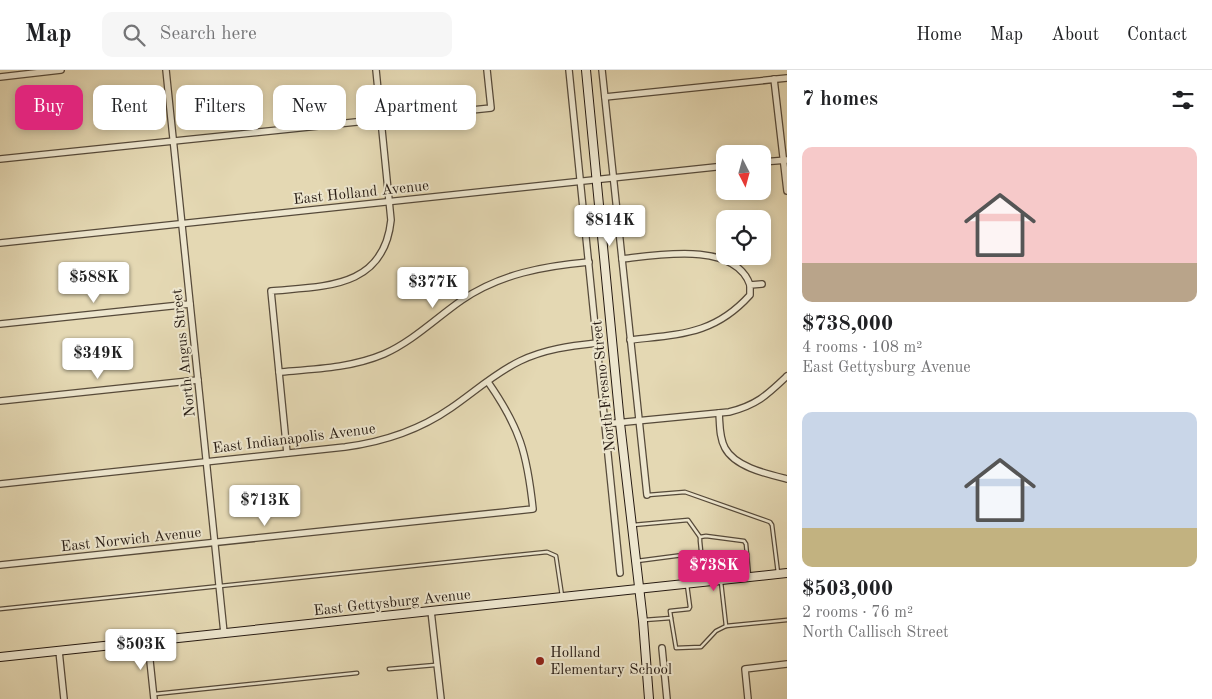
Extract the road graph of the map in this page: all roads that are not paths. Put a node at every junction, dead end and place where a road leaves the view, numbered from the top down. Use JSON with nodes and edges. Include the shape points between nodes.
{"nodes":[{"id":1,"x":61,"y":70,"type":"edge"},
{"id":2,"x":166,"y":70,"type":"edge"},
{"id":3,"x":376,"y":70,"type":"edge"},
{"id":4,"x":487,"y":70,"type":"edge"},
{"id":5,"x":569,"y":70,"type":"edge"},
{"id":6,"x":586,"y":70,"type":"edge"},
{"id":7,"x":602,"y":70,"type":"edge"},
{"id":8,"x":0,"y":76,"type":"edge"},
{"id":9,"x":787,"y":78,"type":"edge"},
{"id":10,"x":774,"y":79,"type":"junction"},
{"id":11,"x":377,"y":85,"type":"edge"},
{"id":12,"x":605,"y":97,"type":"junction"},
{"id":13,"x":476,"y":110,"type":"edge"},
{"id":14,"x":356,"y":122,"type":"edge"},
{"id":15,"x":381,"y":130,"type":"edge"},
{"id":16,"x":173,"y":141,"type":"junction"},
{"id":17,"x":0,"y":159,"type":"edge"},
{"id":18,"x":785,"y":160,"type":"edge"},
{"id":19,"x":771,"y":161,"type":"edge"},
{"id":20,"x":716,"y":167,"type":"edge"},
{"id":21,"x":614,"y":178,"type":"junction"},
{"id":22,"x":597,"y":180,"type":"junction"},
{"id":23,"x":580,"y":182,"type":"junction"},
{"id":24,"x":787,"y":191,"type":"edge"},
{"id":25,"x":389,"y":202,"type":"junction"},
{"id":26,"x":182,"y":224,"type":"junction"},
{"id":27,"x":0,"y":243,"type":"edge"},
{"id":28,"x":622,"y":259,"type":"junction"},
{"id":29,"x":589,"y":262,"type":"junction"},
{"id":30,"x":762,"y":284,"type":"dead end"},
{"id":31,"x":750,"y":285,"type":"junction"},
{"id":32,"x":190,"y":304,"type":"junction"},
{"id":33,"x":0,"y":324,"type":"edge"},
{"id":34,"x":630,"y":340,"type":"junction"},
{"id":35,"x":597,"y":343,"type":"junction"},
{"id":36,"x":280,"y":372,"type":"junction"},
{"id":37,"x":787,"y":376,"type":"edge"},
{"id":38,"x":198,"y":380,"type":"junction"},
{"id":39,"x":488,"y":382,"type":"junction"},
{"id":40,"x":0,"y":401,"type":"edge"},
{"id":41,"x":719,"y":413,"type":"junction"},
{"id":42,"x":639,"y":421,"type":"junction"},
{"id":43,"x":620,"y":423,"type":"junction"},
{"id":44,"x":605,"y":424,"type":"junction"},
{"id":45,"x":287,"y":454,"type":"junction"},
{"id":46,"x":207,"y":462,"type":"junction"},
{"id":47,"x":787,"y":479,"type":"edge"},
{"id":48,"x":0,"y":484,"type":"edge"},
{"id":49,"x":647,"y":496,"type":"joint"},
{"id":50,"x":632,"y":525,"type":"junction"},
{"id":51,"x":700,"y":537,"type":"junction"},
{"id":52,"x":215,"y":543,"type":"junction"},
{"id":53,"x":747,"y":554,"type":"junction"},
{"id":54,"x":702,"y":559,"type":"junction"},
{"id":55,"x":636,"y":561,"type":"junction"},
{"id":56,"x":0,"y":565,"type":"edge"},
{"id":57,"x":620,"y":573,"type":"dead end"},
{"id":58,"x":778,"y":574,"type":"junction"},
{"id":59,"x":787,"y":574,"type":"edge"},
{"id":60,"x":749,"y":577,"type":"junction"},
{"id":61,"x":721,"y":580,"type":"junction"},
{"id":62,"x":704,"y":582,"type":"junction"},
{"id":63,"x":687,"y":584,"type":"junction"},
{"id":64,"x":219,"y":586,"type":"junction"},
{"id":65,"x":639,"y":589,"type":"junction"},
{"id":66,"x":562,"y":598,"type":"junction"},
{"id":67,"x":0,"y":609,"type":"edge"},
{"id":68,"x":432,"y":611,"type":"junction"},
{"id":69,"x":670,"y":618,"type":"junction"},
{"id":70,"x":643,"y":620,"type":"junction"},
{"id":71,"x":787,"y":620,"type":"edge"},
{"id":72,"x":726,"y":626,"type":"junction"},
{"id":73,"x":224,"y":633,"type":"junction"},
{"id":74,"x":148,"y":642,"type":"junction"},
{"id":75,"x":662,"y":648,"type":"dead end"},
{"id":76,"x":59,"y":651,"type":"junction"},
{"id":77,"x":0,"y":657,"type":"edge"},
{"id":78,"x":787,"y":664,"type":"edge"},
{"id":79,"x":437,"y":665,"type":"junction"},
{"id":80,"x":389,"y":670,"type":"dead end"},
{"id":81,"x":357,"y":673,"type":"dead end"},
{"id":82,"x":154,"y":697,"type":"edge"},
{"id":83,"x":64,"y":699,"type":"edge"},
{"id":84,"x":441,"y":699,"type":"edge"},
{"id":85,"x":649,"y":699,"type":"edge"},
{"id":86,"x":667,"y":699,"type":"edge"},
{"id":87,"x":748,"y":699,"type":"edge"}],
"edges":[{"from":1,"to":8,"type":"street"},
{"from":2,"to":16,"type":"street","name":"North Angus Street"},
{"from":3,"to":11,"type":"street"},
{"from":4,"to":13,"type":"street","via":[[491,108]]},
{"from":5,"to":23,"type":"street","name":"North Fresno Street"},
{"from":6,"to":22,"type":"street","name":"North Fresno Street"},
{"from":7,"to":12,"type":"street"},
{"from":9,"to":10,"type":"street"},
{"from":10,"to":12,"type":"street"},
{"from":10,"to":18,"type":"street"},
{"from":12,"to":21,"type":"street"},
{"from":14,"to":16,"type":"street"},
{"from":15,"to":25,"type":"street"},
{"from":16,"to":17,"type":"street"},
{"from":16,"to":26,"type":"street","name":"North Angus Street"},
{"from":18,"to":19,"type":"street"},
{"from":18,"to":24,"type":"street"},
{"from":20,"to":21,"type":"street","name":"East Holland Avenue"},
{"from":21,"to":22,"type":"street","name":"East Holland Avenue"},
{"from":21,"to":28,"type":"street"},
{"from":22,"to":23,"type":"street","name":"East Holland Avenue"},
{"from":22,"to":43,"type":"street","name":"North Fresno Street"},
{"from":23,"to":25,"type":"street","name":"East Holland Avenue"},
{"from":23,"to":29,"type":"street","name":"North Fresno Street"},
{"from":25,"to":26,"type":"street","name":"East Holland Avenue"},
{"from":25,"to":36,"type":"street","via":[[389,236],[376,261],[362,273],[330,285],[271,291]]},
{"from":26,"to":27,"type":"street","name":"East Holland Avenue"},
{"from":26,"to":32,"type":"street","name":"North Angus Street"},
{"from":28,"to":31,"type":"street","via":[[672,253],[714,256],[747,275]]},
{"from":28,"to":34,"type":"street"},
{"from":29,"to":35,"type":"street","name":"North Fresno Street"},
{"from":29,"to":36,"type":"street","via":[[531,270],[490,284],[401,344],[370,359],[336,367]]},
{"from":30,"to":31,"type":"street"},
{"from":31,"to":34,"type":"street","via":[[750,295],[738,308],[702,330]]},
{"from":32,"to":33,"type":"street"},
{"from":32,"to":38,"type":"street","name":"North Angus Street"},
{"from":34,"to":42,"type":"street"},
{"from":35,"to":39,"type":"street","name":"East Indianapolis Avenue","via":[[539,353],[518,362]]},
{"from":35,"to":44,"type":"street","name":"North Fresno Street"},
{"from":36,"to":45,"type":"street"},
{"from":37,"to":41,"type":"street","via":[[757,402]]},
{"from":38,"to":40,"type":"street"},
{"from":38,"to":46,"type":"street","name":"North Angus Street"},
{"from":39,"to":45,"type":"street","name":"East Indianapolis Avenue","via":[[430,422],[409,432],[366,444]]},
{"from":39,"to":52,"type":"street","name":"East Norwich Avenue","via":[[504,404],[520,438],[533,509]]},
{"from":41,"to":42,"type":"street"},
{"from":41,"to":47,"type":"street","via":[[721,436],[729,455],[744,466]]},
{"from":42,"to":43,"type":"street"},
{"from":42,"to":49,"type":"street"},
{"from":43,"to":44,"type":"street"},
{"from":43,"to":50,"type":"street","name":"North Fresno Street"},
{"from":44,"to":57,"type":"street","name":"North Fresno Street"},
{"from":45,"to":46,"type":"street","name":"East Indianapolis Avenue"},
{"from":46,"to":48,"type":"street","name":"East Indianapolis Avenue"},
{"from":46,"to":52,"type":"street","name":"North Angus Street"},
{"from":49,"to":58,"type":"lane","via":[[685,492],[770,522]]},
{"from":50,"to":51,"type":"lane","via":[[688,520]]},
{"from":50,"to":55,"type":"street","name":"North Fresno Street"},
{"from":51,"to":53,"type":"lane","via":[[744,541]]},
{"from":51,"to":54,"type":"lane"},
{"from":52,"to":56,"type":"street","name":"East Norwich Avenue"},
{"from":52,"to":64,"type":"street","name":"North Angus Street"},
{"from":53,"to":54,"type":"lane"},
{"from":53,"to":60,"type":"lane"},
{"from":54,"to":62,"type":"lane"},
{"from":55,"to":63,"type":"lane","via":[[684,555]]},
{"from":55,"to":65,"type":"street","name":"North Fresno Street"},
{"from":58,"to":59,"type":"street","name":"East Gettysburg Avenue"},
{"from":58,"to":60,"type":"street","name":"East Gettysburg Avenue"},
{"from":60,"to":61,"type":"street","name":"East Gettysburg Avenue"},
{"from":61,"to":62,"type":"street","name":"East Gettysburg Avenue"},
{"from":61,"to":72,"type":"lane"},
{"from":62,"to":63,"type":"street","name":"East Gettysburg Avenue"},
{"from":63,"to":65,"type":"street","name":"East Gettysburg Avenue"},
{"from":63,"to":69,"type":"lane","via":[[689,609],[670,611]]},
{"from":64,"to":66,"type":"lane","via":[[547,552],[556,556]]},
{"from":64,"to":67,"type":"lane"},
{"from":64,"to":73,"type":"street","name":"North Angus Street"},
{"from":65,"to":66,"type":"street","name":"East Gettysburg Avenue"},
{"from":65,"to":70,"type":"street","name":"North Fresno Street"},
{"from":66,"to":68,"type":"street","name":"East Gettysburg Avenue"},
{"from":68,"to":73,"type":"street","name":"East Gettysburg Avenue"},
{"from":68,"to":79,"type":"street"},
{"from":69,"to":70,"type":"lane"},
{"from":69,"to":72,"type":"lane","via":[[676,648],[701,647],[716,631]]},
{"from":70,"to":85,"type":"street","name":"North Fresno Street"},
{"from":71,"to":72,"type":"lane"},
{"from":73,"to":74,"type":"street","name":"East Gettysburg Avenue"},
{"from":74,"to":76,"type":"street","name":"East Gettysburg Avenue"},
{"from":74,"to":82,"type":"street"},
{"from":75,"to":86,"type":"street"},
{"from":76,"to":77,"type":"street","name":"East Gettysburg Avenue"},
{"from":76,"to":83,"type":"street"},
{"from":78,"to":87,"type":"street","via":[[745,669]]},
{"from":79,"to":80,"type":"lane"},
{"from":79,"to":84,"type":"street"},
{"from":81,"to":82,"type":"lane"}]}
